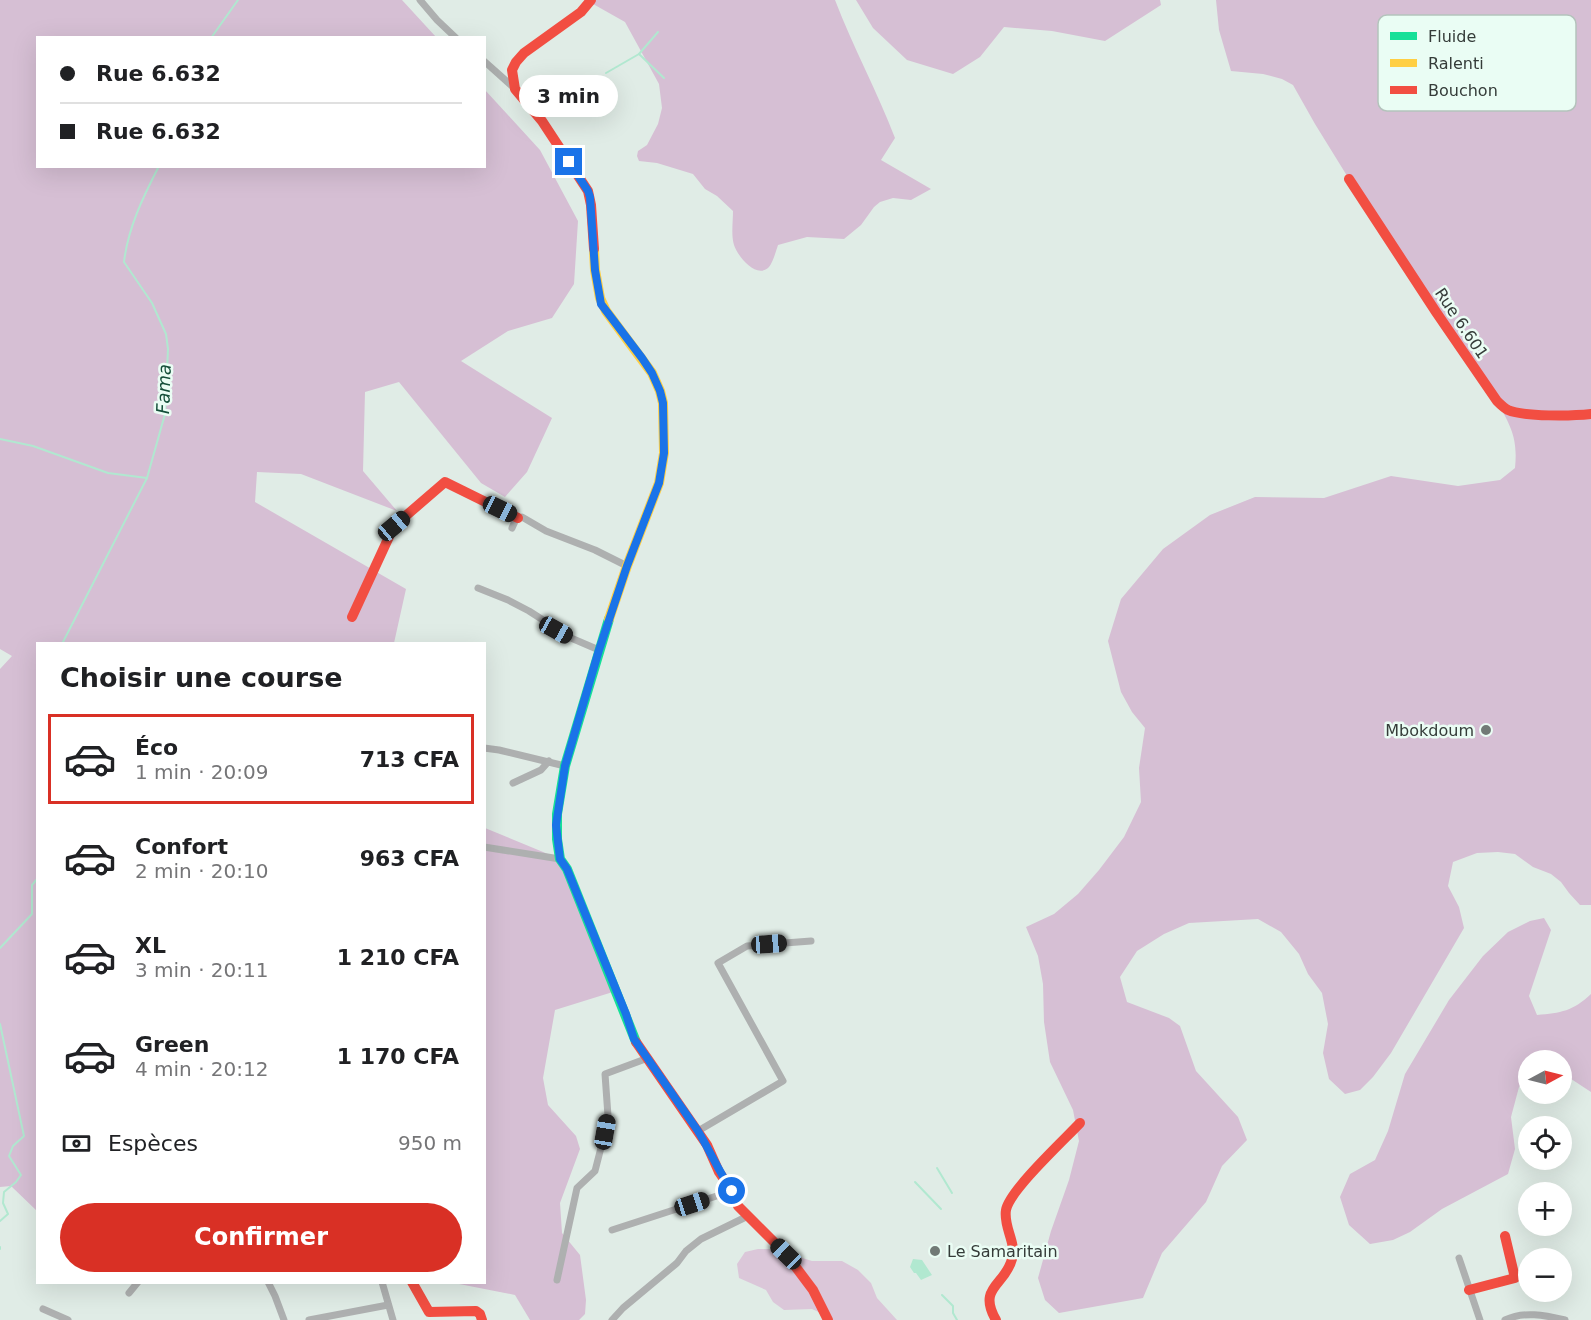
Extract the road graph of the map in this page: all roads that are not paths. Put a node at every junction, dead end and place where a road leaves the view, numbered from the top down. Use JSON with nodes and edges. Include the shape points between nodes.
{"nodes":[{"id":1,"x":420,"y":0,"type":"edge"},
{"id":2,"x":591,"y":0,"type":"edge"},
{"id":3,"x":454,"y":36,"type":"edge"},
{"id":4,"x":486,"y":63,"type":"edge"},
{"id":5,"x":515,"y":89,"type":"junction"},
{"id":6,"x":1349,"y":179,"type":"dead end"},
{"id":7,"x":1591,"y":414,"type":"edge"},
{"id":8,"x":518,"y":518,"type":"junction"},
{"id":9,"x":512,"y":528,"type":"dead end"},
{"id":10,"x":627,"y":566,"type":"junction"},
{"id":11,"x":478,"y":588,"type":"dead end"},
{"id":12,"x":352,"y":617,"type":"dead end"},
{"id":13,"x":599,"y":650,"type":"junction"},
{"id":14,"x":486,"y":748,"type":"edge"},
{"id":15,"x":549,"y":761,"type":"junction"},
{"id":16,"x":565,"y":766,"type":"junction"},
{"id":17,"x":513,"y":783,"type":"dead end"},
{"id":18,"x":486,"y":847,"type":"edge"},
{"id":19,"x":560,"y":859,"type":"junction"},
{"id":20,"x":811,"y":941,"type":"dead end"},
{"id":21,"x":648,"y":1058,"type":"junction"},
{"id":22,"x":1080,"y":1123,"type":"dead end"},
{"id":23,"x":698,"y":1131,"type":"junction"},
{"id":24,"x":732,"y":1191,"type":"junction"},
{"id":25,"x":748,"y":1216,"type":"junction"},
{"id":26,"x":612,"y":1230,"type":"dead end"},
{"id":27,"x":1505,"y":1236,"type":"dead end"},
{"id":28,"x":1459,"y":1258,"type":"dead end"},
{"id":29,"x":557,"y":1280,"type":"dead end"},
{"id":30,"x":136,"y":1284,"type":"edge"},
{"id":31,"x":269,"y":1284,"type":"edge"},
{"id":32,"x":383,"y":1284,"type":"edge"},
{"id":33,"x":413,"y":1284,"type":"edge"},
{"id":34,"x":1469,"y":1290,"type":"junction"},
{"id":35,"x":129,"y":1293,"type":"dead end"},
{"id":36,"x":388,"y":1305,"type":"junction"},
{"id":37,"x":43,"y":1309,"type":"dead end"},
{"id":38,"x":68,"y":1320,"type":"edge"},
{"id":39,"x":284,"y":1320,"type":"edge"},
{"id":40,"x":309,"y":1320,"type":"edge"},
{"id":41,"x":393,"y":1320,"type":"edge"},
{"id":42,"x":482,"y":1320,"type":"edge"},
{"id":43,"x":612,"y":1320,"type":"edge"},
{"id":44,"x":828,"y":1320,"type":"edge"},
{"id":45,"x":996,"y":1320,"type":"edge"},
{"id":46,"x":1480,"y":1320,"type":"edge"},
{"id":47,"x":1505,"y":1320,"type":"edge"},
{"id":48,"x":1565,"y":1320,"type":"edge"}],
"edges":[{"from":1,"to":3,"type":"street"},
{"from":2,"to":5,"type":"street","via":[[516,62],[512,70]]},
{"from":4,"to":5,"type":"street"},
{"from":5,"to":10,"type":"street","via":[[588,191],[601,304],[652,373],[663,403],[662,473]]},
{"from":6,"to":7,"type":"street","name":"Rue 6.601","via":[[1497,401],[1520,413]]},
{"from":8,"to":9,"type":"street"},
{"from":8,"to":10,"type":"street"},
{"from":8,"to":12,"type":"street","via":[[445,482],[394,526]]},
{"from":10,"to":13,"type":"street"},
{"from":11,"to":13,"type":"street","via":[[508,600]]},
{"from":13,"to":16,"type":"street"},
{"from":14,"to":15,"type":"street"},
{"from":15,"to":16,"type":"street"},
{"from":15,"to":17,"type":"street","via":[[541,770]]},
{"from":16,"to":19,"type":"street","via":[[556,825]]},
{"from":18,"to":19,"type":"street"},
{"from":19,"to":21,"type":"street","via":[[634,1039]]},
{"from":20,"to":23,"type":"street","via":[[747,946],[718,963],[783,1081]]},
{"from":21,"to":23,"type":"street"},
{"from":21,"to":29,"type":"street","via":[[605,1074],[605,1132],[595,1171],[577,1188]]},
{"from":22,"to":45,"type":"street","via":[[1007,1205],[1005,1220],[1013,1246],[1011,1261],[988,1298],[989,1310]]},
{"from":23,"to":24,"type":"street"},
{"from":24,"to":25,"type":"street","via":[[738,1206]]},
{"from":24,"to":26,"type":"street"},
{"from":25,"to":43,"type":"street","via":[[700,1239]]},
{"from":25,"to":44,"type":"street","via":[[791,1260]]},
{"from":27,"to":34,"type":"street","via":[[1515,1278]]},
{"from":28,"to":34,"type":"street"},
{"from":30,"to":35,"type":"street"},
{"from":31,"to":39,"type":"street"},
{"from":32,"to":36,"type":"street"},
{"from":33,"to":42,"type":"street","via":[[429,1312],[476,1311]]},
{"from":34,"to":46,"type":"street"},
{"from":36,"to":40,"type":"street"},
{"from":36,"to":41,"type":"street"},
{"from":37,"to":38,"type":"street"},
{"from":47,"to":48,"type":"street","via":[[1516,1315]]}]}
